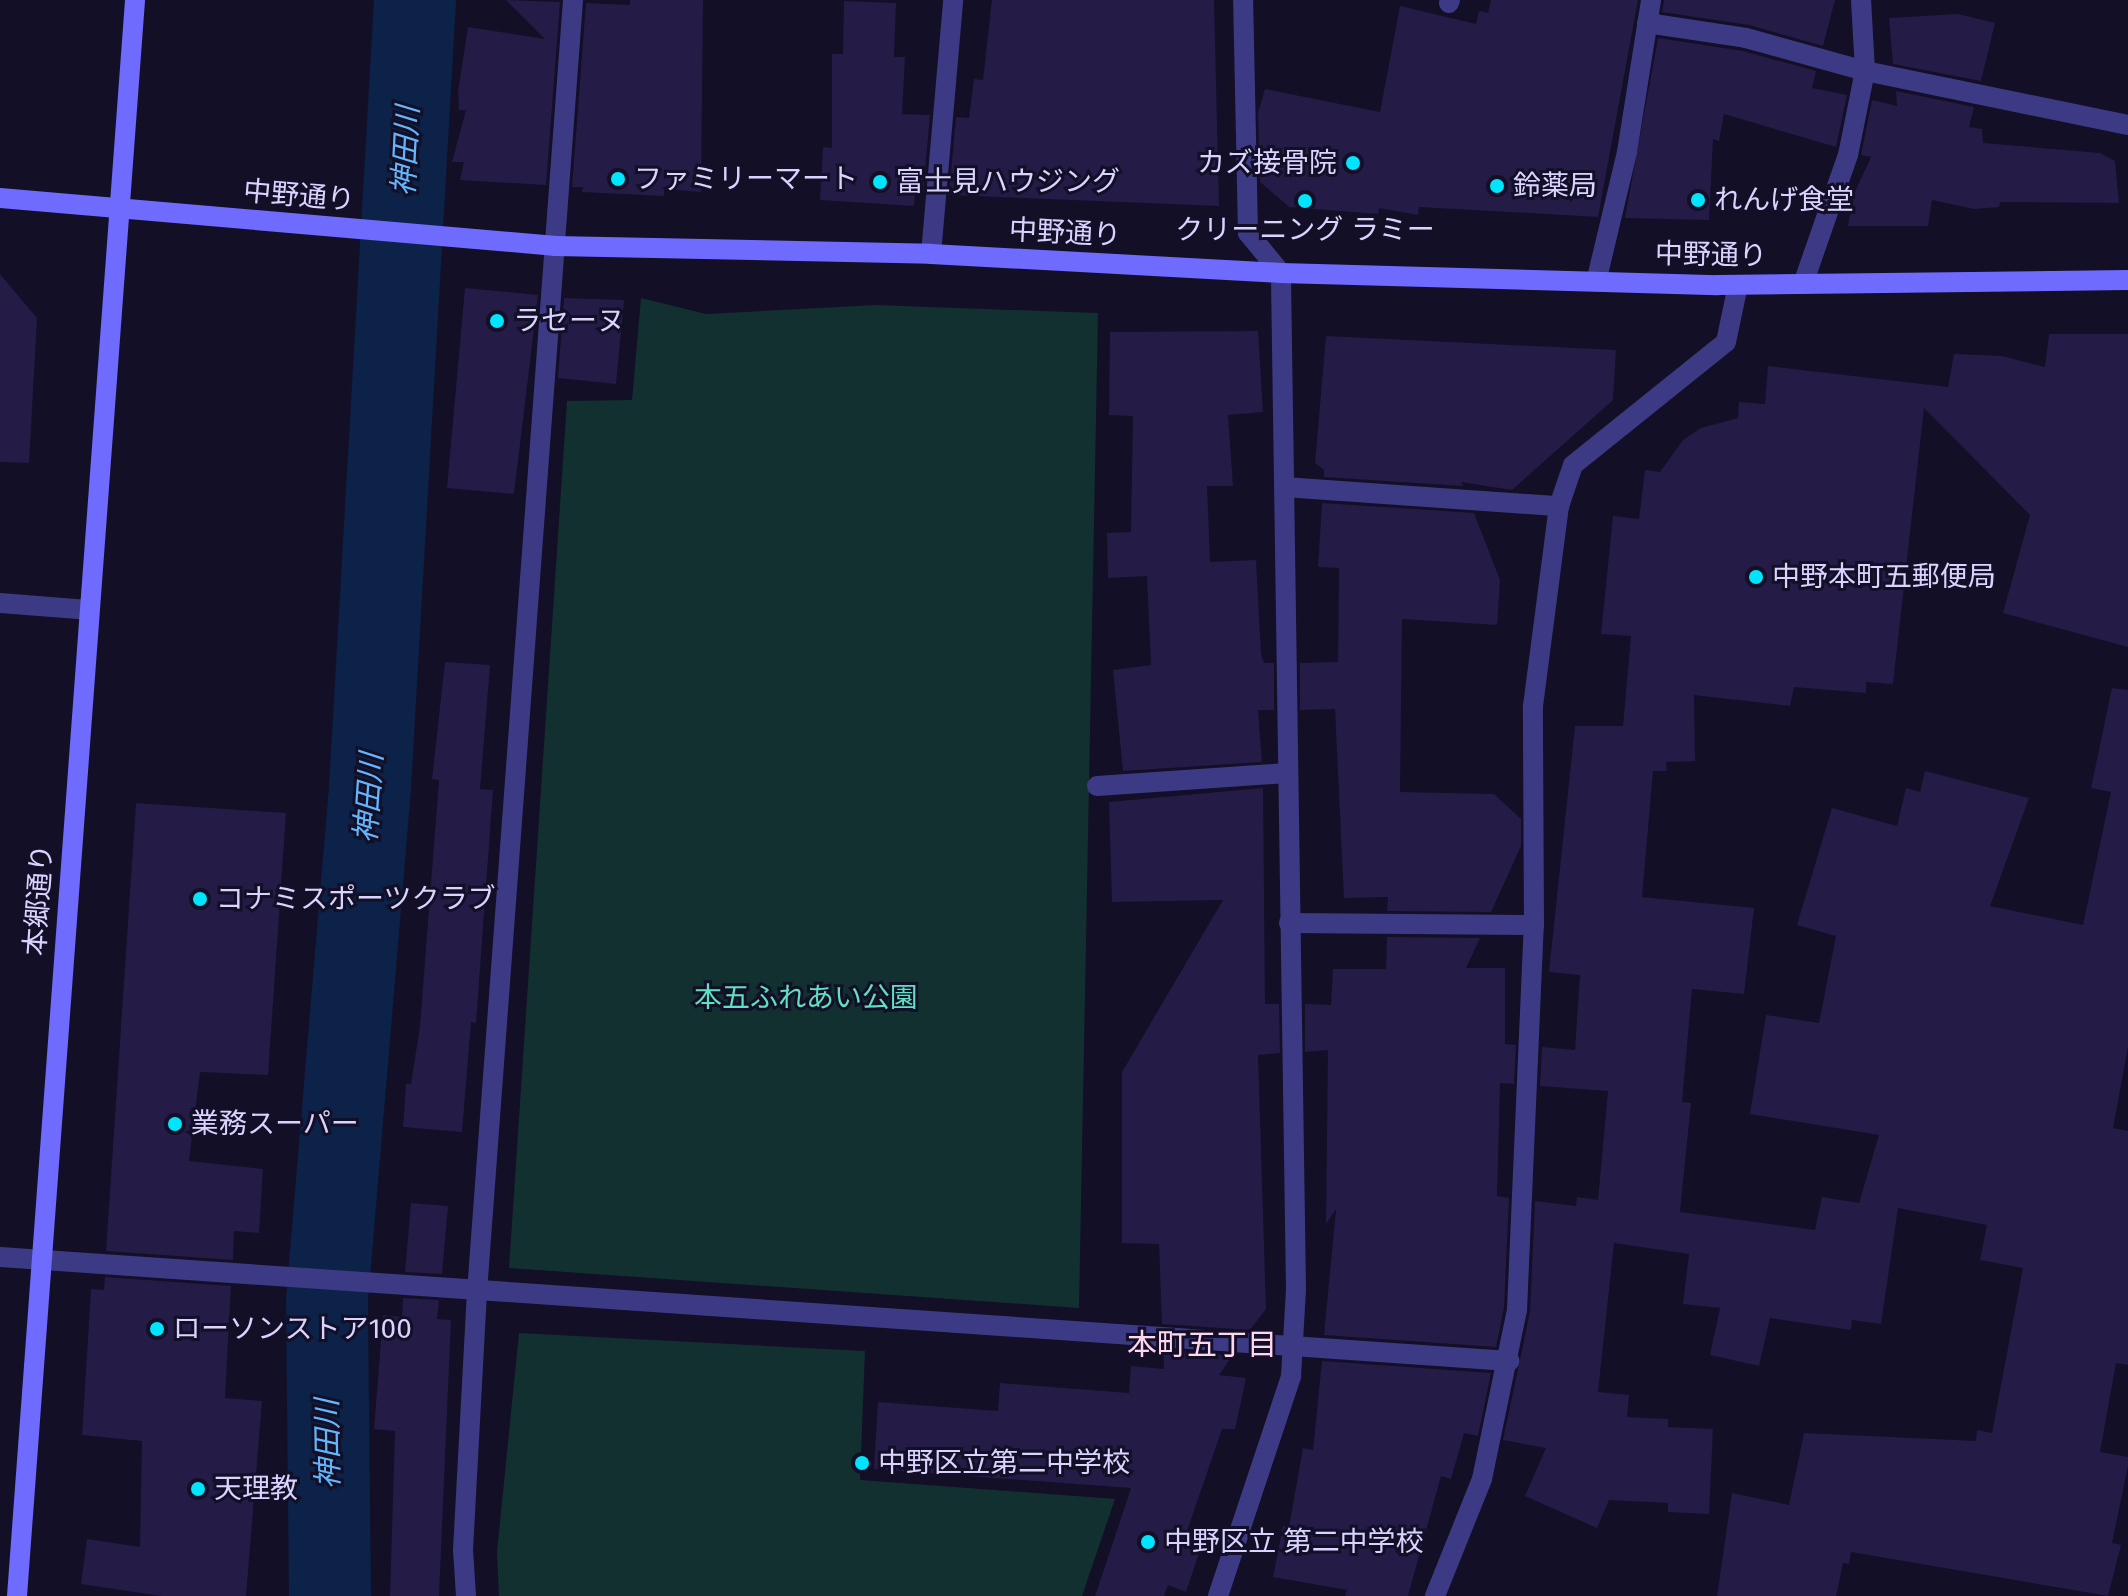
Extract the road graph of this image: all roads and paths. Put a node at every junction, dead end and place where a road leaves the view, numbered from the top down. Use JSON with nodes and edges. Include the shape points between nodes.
{"nodes":[{"id":1,"x":135,"y":0,"type":"edge"},
{"id":2,"x":573,"y":0,"type":"edge"},
{"id":3,"x":953,"y":0,"type":"edge"},
{"id":4,"x":1243,"y":0,"type":"edge"},
{"id":5,"x":1651,"y":0,"type":"edge"},
{"id":6,"x":1861,"y":0,"type":"edge"},
{"id":7,"x":1647,"y":23,"type":"junction"},
{"id":8,"x":1865,"y":71,"type":"junction"},
{"id":9,"x":2128,"y":125,"type":"edge"},
{"id":10,"x":0,"y":198,"type":"edge"},
{"id":11,"x":118,"y":209,"type":"junction"},
{"id":12,"x":556,"y":246,"type":"junction"},
{"id":13,"x":931,"y":254,"type":"junction"},
{"id":14,"x":1281,"y":273,"type":"junction"},
{"id":15,"x":1597,"y":278,"type":"junction"},
{"id":16,"x":2128,"y":280,"type":"edge"},
{"id":17,"x":1803,"y":284,"type":"junction"},
{"id":18,"x":1738,"y":285,"type":"junction"},
{"id":19,"x":1284,"y":487,"type":"junction"},
{"id":20,"x":1559,"y":506,"type":"junction"},
{"id":21,"x":0,"y":603,"type":"edge"},
{"id":22,"x":88,"y":610,"type":"junction"},
{"id":23,"x":1287,"y":773,"type":"junction"},
{"id":24,"x":1097,"y":786,"type":"dead end"},
{"id":25,"x":1289,"y":923,"type":"junction"},
{"id":26,"x":1534,"y":925,"type":"junction"},
{"id":27,"x":0,"y":1257,"type":"edge"},
{"id":28,"x":42,"y":1259,"type":"junction"},
{"id":29,"x":477,"y":1292,"type":"junction"},
{"id":30,"x":1292,"y":1347,"type":"junction"},
{"id":31,"x":1509,"y":1361,"type":"junction"},
{"id":32,"x":17,"y":1596,"type":"edge"},
{"id":33,"x":466,"y":1596,"type":"edge"},
{"id":34,"x":1218,"y":1596,"type":"edge"},
{"id":35,"x":1435,"y":1596,"type":"edge"}],
"edges":[{"from":1,"to":11,"type":"main road","name":"本郷通り"},
{"from":2,"to":12,"type":"street"},
{"from":3,"to":13,"type":"street"},
{"from":4,"to":14,"type":"street","via":[[1248,233]]},
{"from":5,"to":7,"type":"street"},
{"from":6,"to":8,"type":"street"},
{"from":7,"to":8,"type":"street","via":[[1746,38]]},
{"from":7,"to":15,"type":"street","via":[[1627,152]]},
{"from":8,"to":9,"type":"street"},
{"from":8,"to":17,"type":"street","via":[[1848,155]]},
{"from":10,"to":11,"type":"main road","name":"中野通り"},
{"from":11,"to":12,"type":"main road","name":"中野通り"},
{"from":11,"to":22,"type":"main road","name":"本郷通り"},
{"from":12,"to":13,"type":"main road","name":"中野通り"},
{"from":12,"to":29,"type":"street"},
{"from":13,"to":14,"type":"main road","name":"中野通り"},
{"from":14,"to":15,"type":"main road","name":"中野通り"},
{"from":14,"to":19,"type":"street"},
{"from":15,"to":18,"type":"main road","name":"中野通り"},
{"from":16,"to":17,"type":"main road","name":"中野通り"},
{"from":17,"to":18,"type":"main road","name":"中野通り"},
{"from":18,"to":20,"type":"street","via":[[1726,342],[1573,465]]},
{"from":19,"to":20,"type":"street"},
{"from":19,"to":23,"type":"street"},
{"from":20,"to":26,"type":"street","via":[[1533,706]]},
{"from":21,"to":22,"type":"street"},
{"from":22,"to":28,"type":"main road","name":"本郷通り"},
{"from":23,"to":24,"type":"street"},
{"from":23,"to":25,"type":"street"},
{"from":25,"to":26,"type":"street"},
{"from":25,"to":30,"type":"street","via":[[1296,1290]]},
{"from":26,"to":31,"type":"street","via":[[1526,1167]]},
{"from":27,"to":28,"type":"street"},
{"from":28,"to":29,"type":"street"},
{"from":28,"to":32,"type":"main road","name":"本郷通り"},
{"from":29,"to":30,"type":"street","via":[[523,1291]]},
{"from":29,"to":33,"type":"street","via":[[463,1550]]},
{"from":30,"to":31,"type":"street"},
{"from":30,"to":34,"type":"street","via":[[1291,1376]]},
{"from":31,"to":35,"type":"street","via":[[1482,1479]]}]}
